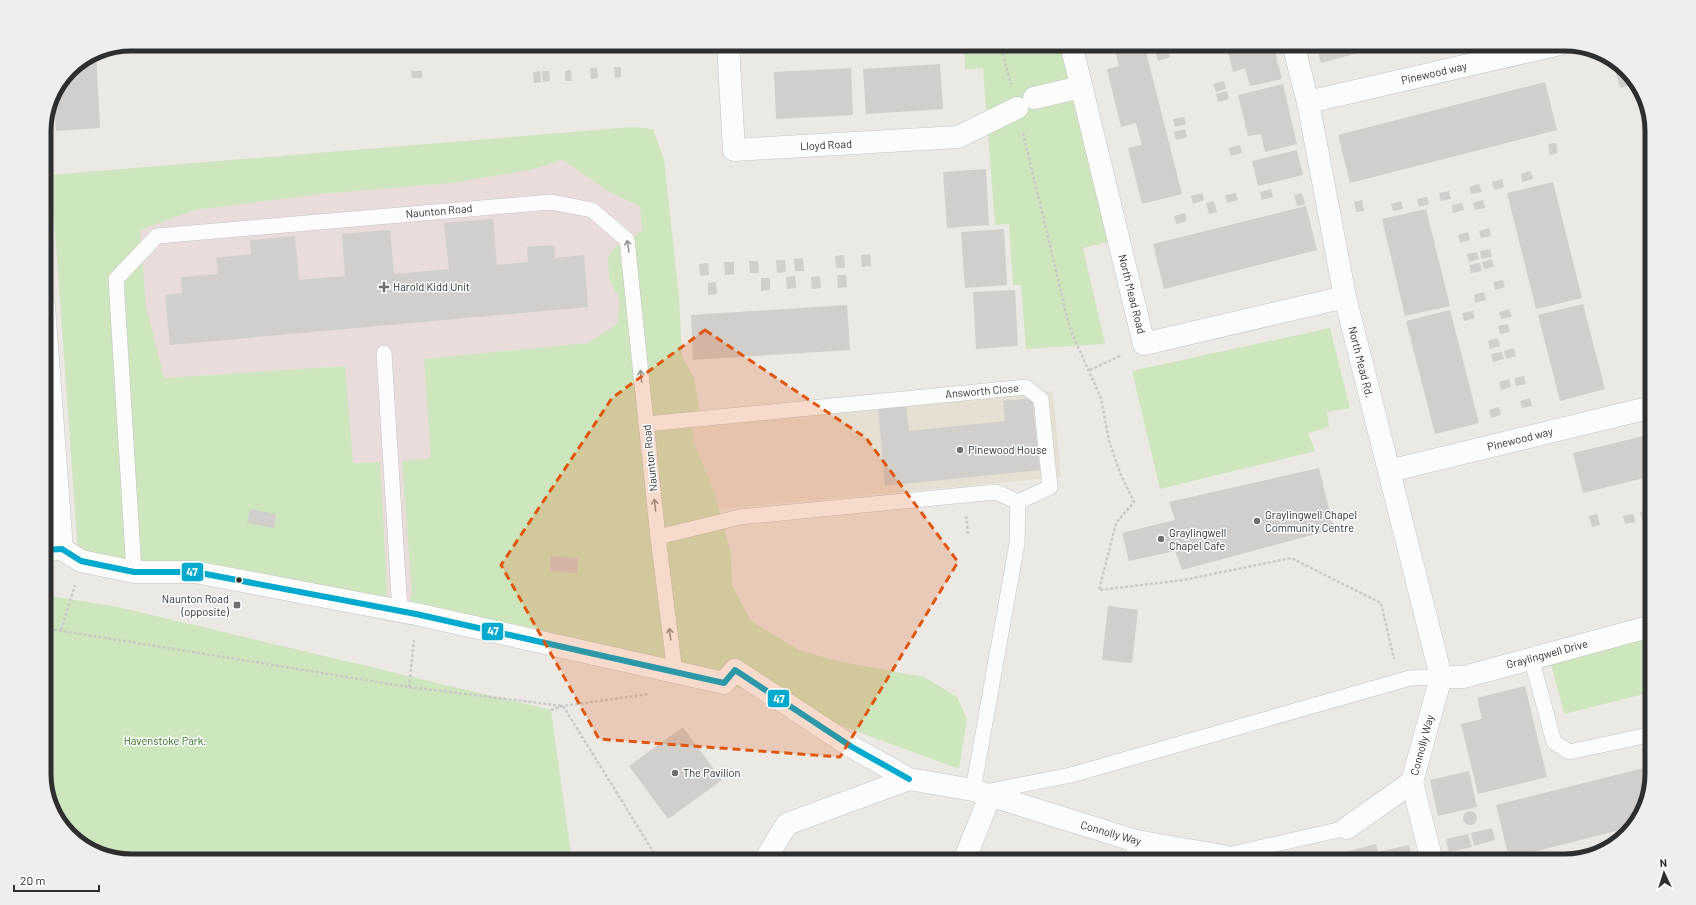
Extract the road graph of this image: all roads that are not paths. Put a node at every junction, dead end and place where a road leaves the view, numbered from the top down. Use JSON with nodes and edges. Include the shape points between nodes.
{"nodes":[{"id":1,"x":728,"y":51,"type":"edge"},
{"id":2,"x":1073,"y":51,"type":"edge"},
{"id":3,"x":1295,"y":51,"type":"edge"},
{"id":4,"x":1530,"y":51,"type":"edge"},
{"id":5,"x":1081,"y":87,"type":"junction"},
{"id":6,"x":1308,"y":102,"type":"junction"},
{"id":7,"x":1345,"y":297,"type":"junction"},
{"id":8,"x":384,"y":352,"type":"dead end"},
{"id":9,"x":1645,"y":409,"type":"edge"},
{"id":10,"x":646,"y":424,"type":"junction"},
{"id":11,"x":1389,"y":471,"type":"junction"},
{"id":12,"x":51,"y":496,"type":"edge"},
{"id":13,"x":1018,"y":502,"type":"junction"},
{"id":14,"x":658,"y":536,"type":"junction"},
{"id":15,"x":53,"y":550,"type":"edge"},
{"id":16,"x":134,"y":572,"type":"junction"},
{"id":17,"x":408,"y":612,"type":"junction"},
{"id":18,"x":1645,"y":628,"type":"edge"},
{"id":19,"x":1531,"y":658,"type":"junction"},
{"id":20,"x":674,"y":673,"type":"junction"},
{"id":21,"x":1441,"y":677,"type":"junction"},
{"id":22,"x":1644,"y":736,"type":"dead end"},
{"id":23,"x":909,"y":780,"type":"junction"},
{"id":24,"x":1412,"y":782,"type":"junction"},
{"id":25,"x":982,"y":793,"type":"junction"},
{"id":26,"x":1347,"y":828,"type":"joint"},
{"id":27,"x":1138,"y":851,"type":"edge"},
{"id":28,"x":768,"y":854,"type":"edge"},
{"id":29,"x":966,"y":854,"type":"edge"},
{"id":30,"x":1189,"y":854,"type":"edge"},
{"id":31,"x":1232,"y":854,"type":"edge"},
{"id":32,"x":1430,"y":854,"type":"edge"}],
"edges":[{"from":1,"to":5,"type":"street","name":"Lloyd Road","via":[[734,150],[958,137],[1026,103]]},
{"from":2,"to":5,"type":"street","name":"North Mead Road"},
{"from":3,"to":6,"type":"street","name":"North Mead Rd."},
{"from":4,"to":6,"type":"street","name":"Pinewood way"},
{"from":5,"to":7,"type":"street","name":"North Mead Road","via":[[1144,344]]},
{"from":6,"to":7,"type":"street","name":"North Mead Rd."},
{"from":7,"to":11,"type":"street","name":"North Mead Rd."},
{"from":8,"to":17,"type":"lane"},
{"from":9,"to":11,"type":"street","name":"Pinewood way"},
{"from":10,"to":13,"type":"lane","name":"Answorth Close","via":[[1026,387],[1041,399],[1050,487]]},
{"from":14,"to":10,"type":"lane","name":"Naunton Road","one_way":true},
{"from":10,"to":16,"type":"lane","name":"Naunton Road","one_way":true,"via":[[628,240],[592,210],[551,202],[157,236],[116,279]]},
{"from":11,"to":21,"type":"street","name":"North Mead Rd."},
{"from":12,"to":15,"type":"street"},
{"from":13,"to":14,"type":"lane","via":[[996,492],[740,517]]},
{"from":13,"to":25,"type":"lane","via":[[1017,543]]},
{"from":20,"to":14,"type":"lane","name":"Naunton Road","one_way":true},
{"from":15,"to":16,"type":"street","via":[[82,561]]},
{"from":16,"to":17,"type":"street","via":[[195,572]]},
{"from":17,"to":20,"type":"street"},
{"from":18,"to":19,"type":"street","name":"Graylingwell Drive"},
{"from":19,"to":21,"type":"street","name":"Graylingwell Drive","via":[[1464,677]]},
{"from":19,"to":22,"type":"lane","via":[[1554,742],[1569,752]]},
{"from":20,"to":23,"type":"street","via":[[724,683],[735,670]]},
{"from":21,"to":24,"type":"street","name":"Connolly Way"},
{"from":21,"to":25,"type":"lane","via":[[1410,678],[1071,775]]},
{"from":23,"to":25,"type":"street","name":"Connolly Way"},
{"from":23,"to":28,"type":"street","name":"Connolly Way","via":[[787,824]]},
{"from":24,"to":26,"type":"street","name":"Connolly Way"},
{"from":24,"to":32,"type":"street"},
{"from":25,"to":27,"type":"street","name":"Connolly Way"},
{"from":25,"to":29,"type":"street"},
{"from":26,"to":31,"type":"lane","name":"Connolly Way"},
{"from":27,"to":30,"type":"street","name":"Connolly Way"}]}
